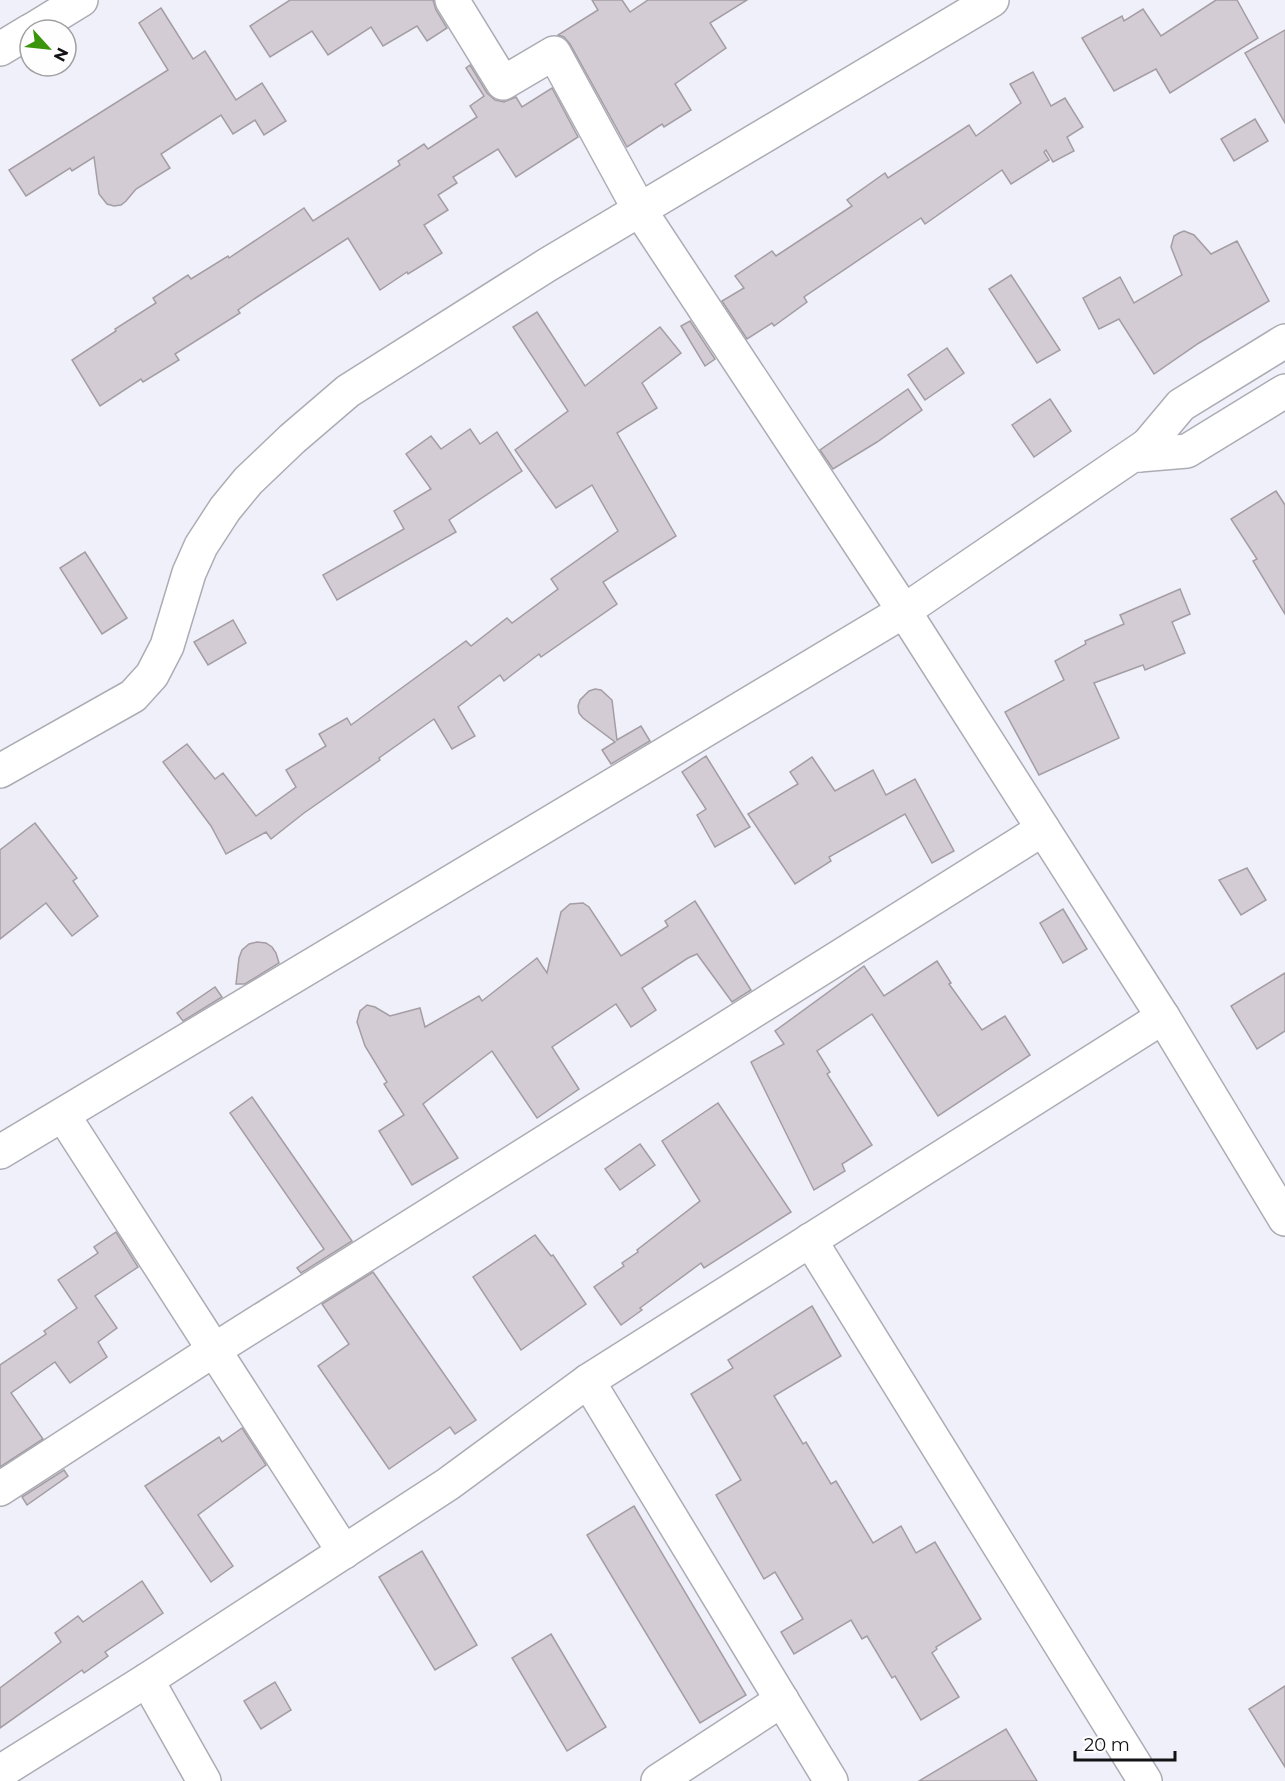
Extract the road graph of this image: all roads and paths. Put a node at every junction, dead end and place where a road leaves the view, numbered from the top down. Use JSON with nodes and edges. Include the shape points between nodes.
{"nodes":[{"id":1,"x":81,"y":0,"type":"edge"},
{"id":2,"x":452,"y":0,"type":"edge"},
{"id":3,"x":992,"y":0,"type":"edge"},
{"id":4,"x":52,"y":18,"type":"edge"},
{"id":5,"x":18,"y":39,"type":"edge"},
{"id":6,"x":0,"y":50,"type":"edge"},
{"id":7,"x":639,"y":209,"type":"junction"},
{"id":8,"x":1285,"y":341,"type":"edge"},
{"id":9,"x":1285,"y":392,"type":"edge"},
{"id":10,"x":1146,"y":446,"type":"junction"},
{"id":11,"x":904,"y":611,"type":"junction"},
{"id":12,"x":0,"y":771,"type":"edge"},
{"id":13,"x":1043,"y":829,"type":"junction"},
{"id":14,"x":1163,"y":1017,"type":"junction"},
{"id":15,"x":63,"y":1115,"type":"junction"},
{"id":16,"x":0,"y":1152,"type":"edge"},
{"id":17,"x":1285,"y":1220,"type":"edge"},
{"id":18,"x":810,"y":1240,"type":"junction"},
{"id":19,"x":214,"y":1350,"type":"junction"},
{"id":20,"x":588,"y":1381,"type":"junction"},
{"id":21,"x":0,"y":1489,"type":"edge"},
{"id":22,"x":344,"y":1552,"type":"junction"},
{"id":23,"x":147,"y":1680,"type":"junction"},
{"id":24,"x":782,"y":1700,"type":"junction"},
{"id":25,"x":0,"y":1772,"type":"edge"},
{"id":26,"x":204,"y":1781,"type":"edge"},
{"id":27,"x":658,"y":1781,"type":"edge"},
{"id":28,"x":831,"y":1781,"type":"edge"},
{"id":29,"x":1146,"y":1781,"type":"edge"}],
"edges":[{"from":1,"to":4,"type":"street"},
{"from":2,"to":7,"type":"street","via":[[503,83],[554,53]]},
{"from":3,"to":7,"type":"street"},
{"from":5,"to":6,"type":"street"},
{"from":7,"to":11,"type":"street"},
{"from":7,"to":12,"type":"street","via":[[348,391],[292,439],[248,481],[201,546],[167,646],[152,675],[133,696]]},
{"from":8,"to":10,"type":"street","via":[[1181,405]]},
{"from":9,"to":10,"type":"street","via":[[1187,451],[1139,455]]},
{"from":10,"to":11,"type":"street"},
{"from":11,"to":13,"type":"street"},
{"from":11,"to":15,"type":"street"},
{"from":13,"to":14,"type":"street"},
{"from":13,"to":19,"type":"street"},
{"from":14,"to":17,"type":"street"},
{"from":14,"to":18,"type":"street"},
{"from":15,"to":16,"type":"street"},
{"from":15,"to":19,"type":"street"},
{"from":18,"to":20,"type":"street"},
{"from":18,"to":29,"type":"street"},
{"from":19,"to":21,"type":"street"},
{"from":19,"to":22,"type":"street"},
{"from":20,"to":22,"type":"street","via":[[448,1484]]},
{"from":20,"to":24,"type":"street"},
{"from":22,"to":23,"type":"street"},
{"from":23,"to":25,"type":"street"},
{"from":23,"to":26,"type":"street"},
{"from":24,"to":27,"type":"street"},
{"from":24,"to":28,"type":"street"}]}
